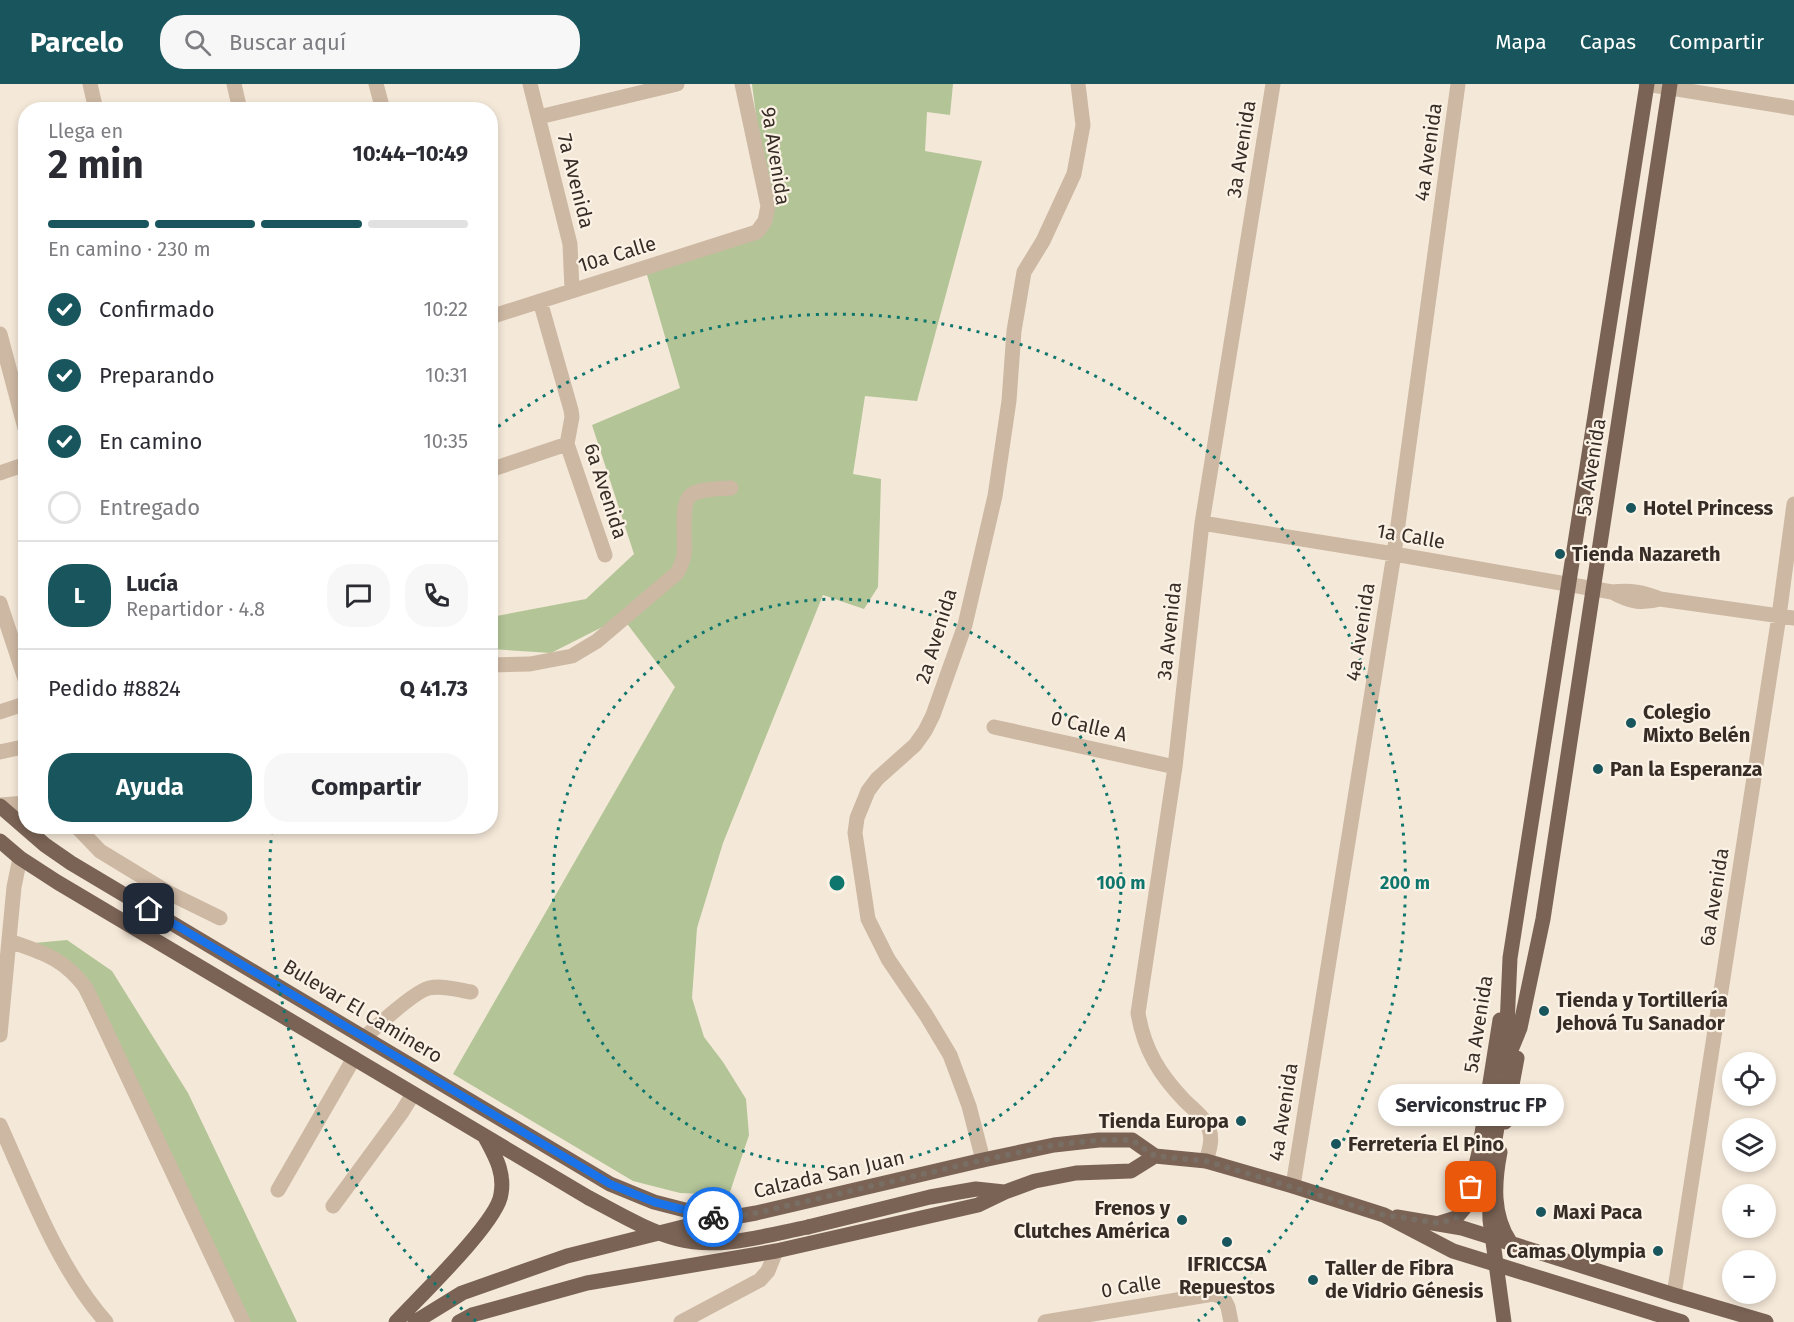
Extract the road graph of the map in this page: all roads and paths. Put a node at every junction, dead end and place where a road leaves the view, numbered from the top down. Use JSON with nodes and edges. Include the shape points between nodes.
{"nodes":[{"id":1,"x":90,"y":84,"type":"edge"},
{"id":2,"x":234,"y":84,"type":"edge"},
{"id":3,"x":376,"y":84,"type":"edge"},
{"id":4,"x":530,"y":84,"type":"edge"},
{"id":5,"x":677,"y":84,"type":"edge"},
{"id":6,"x":742,"y":84,"type":"edge"},
{"id":7,"x":1078,"y":84,"type":"edge"},
{"id":8,"x":1273,"y":84,"type":"edge"},
{"id":9,"x":1458,"y":84,"type":"edge"},
{"id":10,"x":1647,"y":84,"type":"edge"},
{"id":11,"x":1670,"y":87,"type":"edge"},
{"id":12,"x":94,"y":102,"type":"edge"},
{"id":13,"x":238,"y":102,"type":"edge"},
{"id":14,"x":380,"y":102,"type":"edge"},
{"id":15,"x":1794,"y":108,"type":"edge"},
{"id":16,"x":539,"y":117,"type":"junction"},
{"id":17,"x":757,"y":232,"type":"joint"},
{"id":18,"x":572,"y":290,"type":"junction"},
{"id":19,"x":540,"y":301,"type":"junction"},
{"id":20,"x":498,"y":314,"type":"edge"},
{"id":21,"x":0,"y":334,"type":"edge"},
{"id":22,"x":18,"y":402,"type":"edge"},
{"id":23,"x":567,"y":444,"type":"junction"},
{"id":24,"x":18,"y":467,"type":"edge"},
{"id":25,"x":498,"y":467,"type":"edge"},
{"id":26,"x":1,"y":473,"type":"edge"},
{"id":27,"x":731,"y":488,"type":"dead end"},
{"id":28,"x":1794,"y":504,"type":"edge"},
{"id":29,"x":1202,"y":523,"type":"junction"},
{"id":30,"x":1394,"y":554,"type":"junction"},
{"id":31,"x":605,"y":555,"type":"dead end"},
{"id":32,"x":1567,"y":585,"type":"junction"},
{"id":33,"x":1593,"y":589,"type":"junction"},
{"id":34,"x":0,"y":603,"type":"edge"},
{"id":35,"x":1786,"y":617,"type":"edge"},
{"id":36,"x":18,"y":658,"type":"edge"},
{"id":37,"x":498,"y":664,"type":"edge"},
{"id":38,"x":18,"y":706,"type":"edge"},
{"id":39,"x":0,"y":712,"type":"edge"},
{"id":40,"x":994,"y":727,"type":"dead end"},
{"id":41,"x":18,"y":748,"type":"edge"},
{"id":42,"x":0,"y":752,"type":"edge"},
{"id":43,"x":1175,"y":767,"type":"junction"},
{"id":44,"x":18,"y":804,"type":"edge"},
{"id":45,"x":0,"y":806,"type":"edge"},
{"id":46,"x":18,"y":821,"type":"edge"},
{"id":47,"x":32,"y":834,"type":"edge"},
{"id":48,"x":33,"y":834,"type":"edge"},
{"id":49,"x":83,"y":834,"type":"edge"},
{"id":50,"x":0,"y":841,"type":"edge"},
{"id":51,"x":20,"y":858,"type":"junction"},
{"id":52,"x":220,"y":918,"type":"dead end"},
{"id":53,"x":9,"y":941,"type":"junction"},
{"id":54,"x":1510,"y":958,"type":"junction"},
{"id":55,"x":1535,"y":962,"type":"junction"},
{"id":56,"x":471,"y":992,"type":"dead end"},
{"id":57,"x":0,"y":1035,"type":"edge"},
{"id":58,"x":365,"y":1037,"type":"junction"},
{"id":59,"x":354,"y":1058,"type":"junction"},
{"id":60,"x":1508,"y":1062,"type":"junction"},
{"id":61,"x":413,"y":1094,"type":"junction"},
{"id":62,"x":0,"y":1125,"type":"edge"},
{"id":63,"x":485,"y":1137,"type":"junction"},
{"id":64,"x":3,"y":1144,"type":"edge"},
{"id":65,"x":1155,"y":1156,"type":"junction"},
{"id":66,"x":983,"y":1160,"type":"junction"},
{"id":67,"x":1206,"y":1161,"type":"junction"},
{"id":68,"x":1293,"y":1186,"type":"junction"},
{"id":69,"x":278,"y":1190,"type":"dead end"},
{"id":70,"x":1005,"y":1192,"type":"junction"},
{"id":71,"x":333,"y":1206,"type":"dead end"},
{"id":72,"x":772,"y":1209,"type":"junction"},
{"id":73,"x":756,"y":1213,"type":"junction"},
{"id":74,"x":1384,"y":1215,"type":"junction"},
{"id":75,"x":722,"y":1219,"type":"junction"},
{"id":76,"x":1439,"y":1223,"type":"junction"},
{"id":77,"x":1510,"y":1242,"type":"junction"},
{"id":78,"x":768,"y":1252,"type":"junction"},
{"id":79,"x":1674,"y":1295,"type":"junction"},
{"id":80,"x":686,"y":1321,"type":"edge"},
{"id":81,"x":1674,"y":1321,"type":"edge"},
{"id":82,"x":106,"y":1322,"type":"edge"},
{"id":83,"x":243,"y":1322,"type":"edge"},
{"id":84,"x":396,"y":1322,"type":"edge"},
{"id":85,"x":415,"y":1322,"type":"edge"},
{"id":86,"x":459,"y":1322,"type":"edge"},
{"id":87,"x":1045,"y":1322,"type":"edge"},
{"id":88,"x":1231,"y":1322,"type":"edge"},
{"id":89,"x":1504,"y":1322,"type":"edge"},
{"id":90,"x":1766,"y":1322,"type":"edge"}],
"edges":[{"from":1,"to":12,"type":"street"},
{"from":2,"to":13,"type":"street"},
{"from":3,"to":14,"type":"street"},
{"from":4,"to":16,"type":"street","name":"7a Avenida"},
{"from":5,"to":16,"type":"street"},
{"from":6,"to":17,"type":"street","name":"9a Avenida","via":[[768,206],[765,221]]},
{"from":7,"to":66,"type":"street","name":"2a Avenida","via":[[1083,125],[1074,174],[1024,272],[995,496],[965,626],[925,731],[868,791],[856,818],[868,919],[888,959],[950,1055]]},
{"from":8,"to":29,"type":"street","name":"3a Avenida"},
{"from":9,"to":30,"type":"street","name":"4a Avenida"},
{"from":10,"to":11,"type":"street"},
{"from":10,"to":32,"type":"main road","name":"5a Avenida"},
{"from":11,"to":15,"type":"street"},
{"from":11,"to":33,"type":"main road","name":"5a Avenida"},
{"from":16,"to":18,"type":"street","name":"7a Avenida","via":[[570,244]]},
{"from":17,"to":18,"type":"street","name":"10a Calle"},
{"from":18,"to":19,"type":"street","name":"10a Calle"},
{"from":19,"to":20,"type":"street","name":"10a Calle"},
{"from":19,"to":23,"type":"street","name":"6a Avenida","via":[[571,410]]},
{"from":21,"to":22,"type":"street"},
{"from":23,"to":25,"type":"street"},
{"from":23,"to":31,"type":"street","name":"6a Avenida"},
{"from":24,"to":26,"type":"street"},
{"from":27,"to":37,"type":"street","via":[[690,495],[684,508],[685,544],[677,573],[597,641],[572,656]]},
{"from":28,"to":35,"type":"street","name":"6a Avenida"},
{"from":29,"to":30,"type":"street","name":"1a Calle"},
{"from":29,"to":43,"type":"street","name":"3a Avenida"},
{"from":30,"to":32,"type":"street","name":"1a Calle"},
{"from":30,"to":68,"type":"street","name":"4a Avenida"},
{"from":32,"to":33,"type":"street","name":"1a Calle"},
{"from":32,"to":54,"type":"main road","name":"5a Avenida"},
{"from":33,"to":35,"type":"street","name":"1a Calle","via":[[1612,592],[1628,601],[1660,599]]},
{"from":33,"to":55,"type":"main road","name":"5a Avenida"},
{"from":34,"to":36,"type":"street"},
{"from":35,"to":79,"type":"street","name":"6a Avenida"},
{"from":38,"to":39,"type":"street"},
{"from":40,"to":43,"type":"street","name":"0 Calle A"},
{"from":41,"to":42,"type":"street"},
{"from":43,"to":67,"type":"street","name":"3a Avenida","via":[[1138,1013],[1154,1064],[1209,1127]]},
{"from":44,"to":45,"type":"street"},
{"from":45,"to":46,"type":"main road","name":"Bulevar El Caminero"},
{"from":47,"to":51,"type":"main road"},
{"from":48,"to":58,"type":"main road","name":"Bulevar El Caminero","via":[[71,863]]},
{"from":49,"to":52,"type":"street","via":[[99,851]]},
{"from":50,"to":51,"type":"main road"},
{"from":51,"to":53,"type":"street"},
{"from":51,"to":59,"type":"main road"},
{"from":53,"to":57,"type":"street"},
{"from":53,"to":83,"type":"street","via":[[58,960],[86,988]]},
{"from":54,"to":60,"type":"main road","name":"5a Avenida"},
{"from":54,"to":76,"type":"main road","name":"5a Avenida","via":[[1467,1205],[1456,1218]]},
{"from":55,"to":60,"type":"main road","name":"5a Avenida"},
{"from":55,"to":77,"type":"main road","name":"5a Avenida","via":[[1498,1160],[1498,1216]]},
{"from":56,"to":58,"type":"street","via":[[426,988]]},
{"from":58,"to":75,"type":"main road","name":"Bulevar El Caminero","via":[[610,1184],[654,1202]]},
{"from":59,"to":61,"type":"main road"},
{"from":59,"to":69,"type":"street"},
{"from":60,"to":89,"type":"main road","name":"5a Avenida","bridge":true,"via":[[1489,1175],[1490,1220]]},
{"from":61,"to":63,"type":"main road"},
{"from":61,"to":71,"type":"street"},
{"from":62,"to":64,"type":"street"},
{"from":63,"to":70,"type":"main road","bridge":true,"via":[[589,1198],[651,1230],[681,1240],[741,1240],[930,1197],[976,1189]]},
{"from":63,"to":84,"type":"main road","via":[[500,1164],[502,1178],[495,1209],[478,1234]]},
{"from":64,"to":82,"type":"street","via":[[70,1272]]},
{"from":65,"to":66,"type":"main road","name":"Calzada San Juan","via":[[1132,1140],[1099,1140]]},
{"from":65,"to":67,"type":"main road","name":"Calzada San Juan"},
{"from":65,"to":70,"type":"main road","via":[[1131,1170],[1076,1173]]},
{"from":66,"to":72,"type":"main road","name":"Calzada San Juan"},
{"from":67,"to":68,"type":"main road","name":"Calzada San Juan"},
{"from":68,"to":74,"type":"main road","name":"Calzada San Juan"},
{"from":70,"to":78,"type":"main road","via":[[978,1205]]},
{"from":72,"to":73,"type":"main road","name":"Calzada San Juan"},
{"from":72,"to":78,"type":"main road"},
{"from":73,"to":75,"type":"main road","name":"Calzada San Juan"},
{"from":73,"to":78,"type":"main road"},
{"from":74,"to":76,"type":"main road","name":"Calzada San Juan"},
{"from":74,"to":81,"type":"main road","name":"Calzada San Juan","via":[[1453,1251]]},
{"from":75,"to":85,"type":"main road","name":"Calzada San Juan","via":[[567,1256],[462,1293]]},
{"from":76,"to":77,"type":"main road","name":"Calzada San Juan"},
{"from":77,"to":79,"type":"main road","name":"Calzada San Juan"},
{"from":78,"to":80,"type":"street","via":[[768,1271],[760,1280]]},
{"from":78,"to":86,"type":"main road","via":[[587,1283]]},
{"from":79,"to":90,"type":"main road","name":"Calzada San Juan"},
{"from":87,"to":88,"type":"street","name":"0 Calle","via":[[1214,1294],[1223,1297]]}]}
